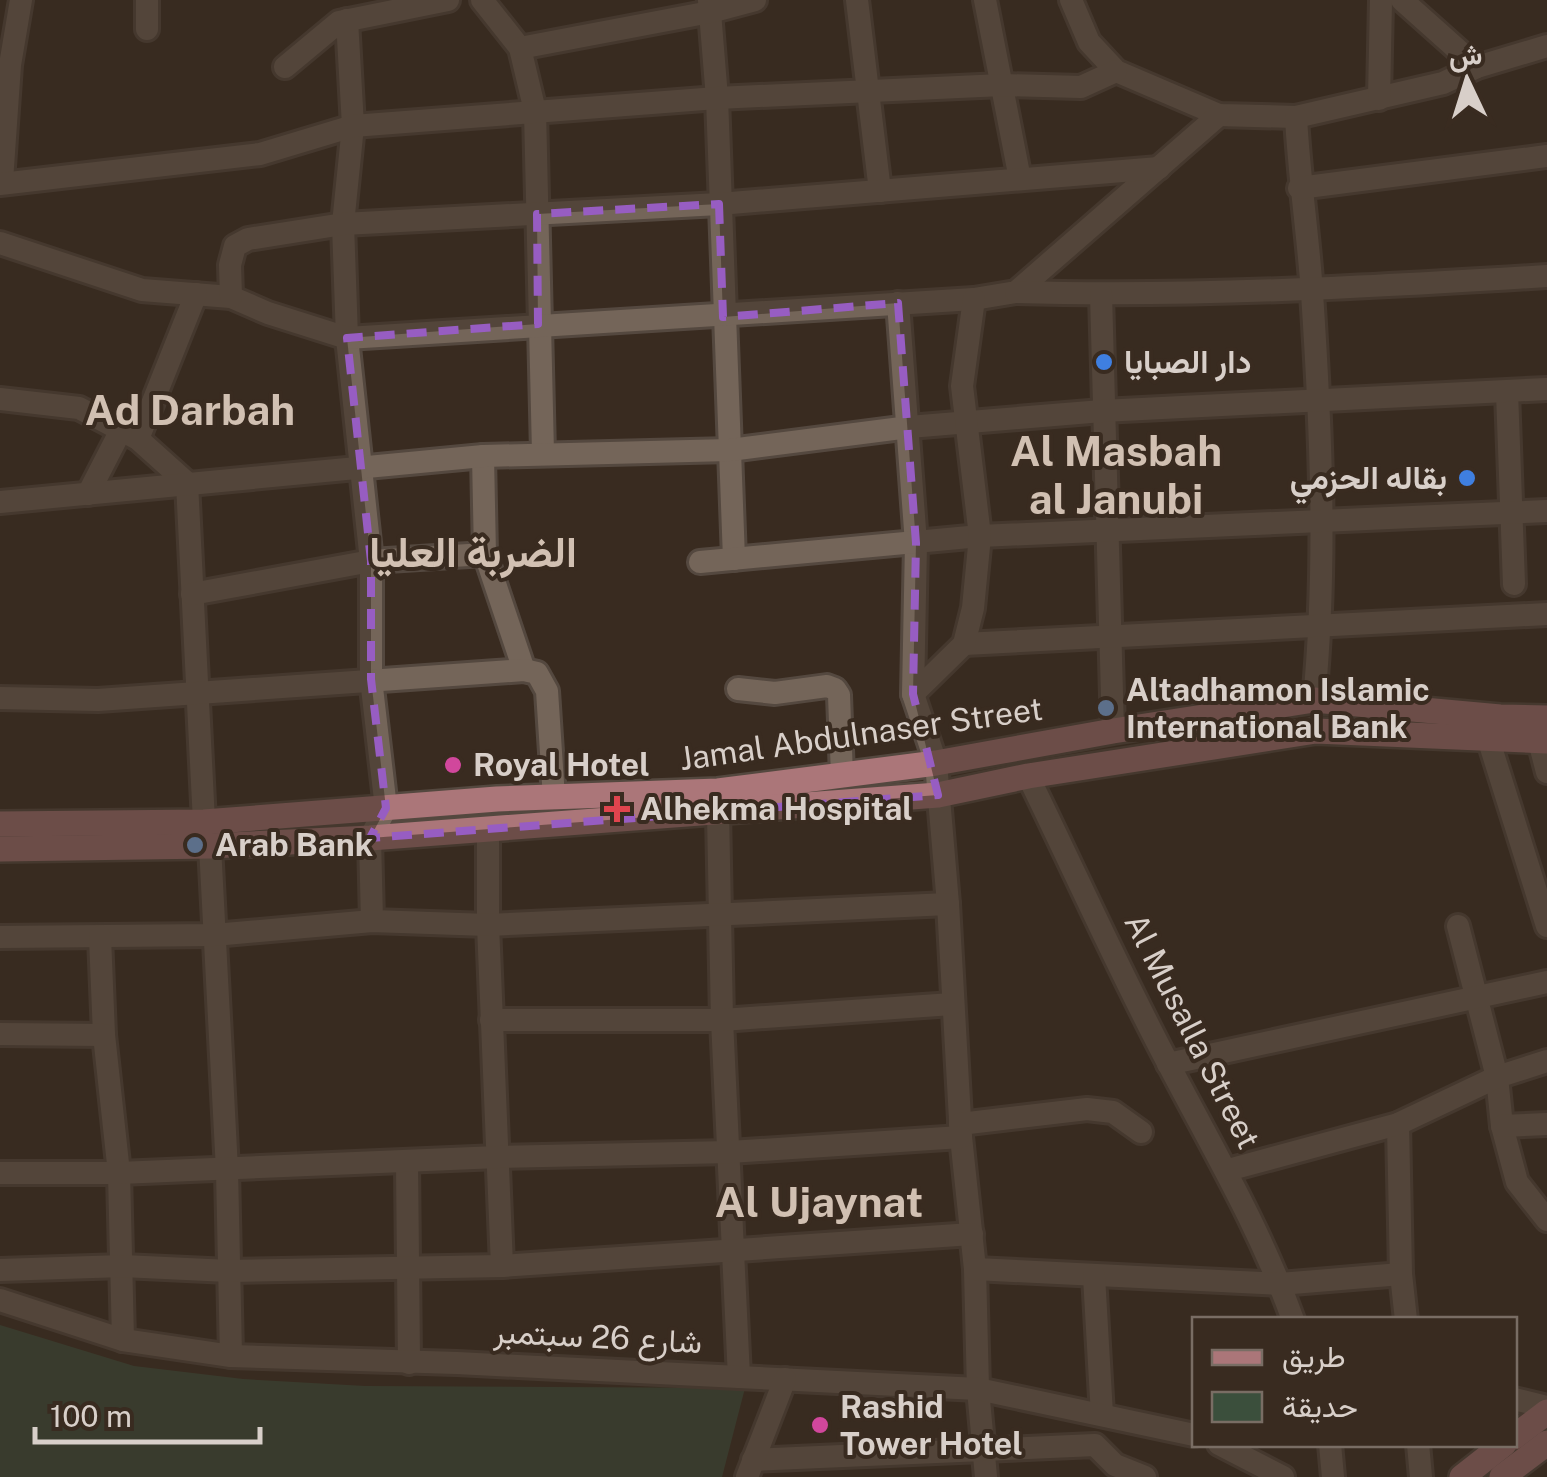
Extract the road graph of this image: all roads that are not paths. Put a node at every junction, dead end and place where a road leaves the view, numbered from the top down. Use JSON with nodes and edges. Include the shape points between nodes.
{"nodes":[{"id":1,"x":22,"y":0,"type":"edge"},
{"id":2,"x":147,"y":0,"type":"edge"},
{"id":3,"x":448,"y":0,"type":"edge"},
{"id":4,"x":482,"y":0,"type":"edge"},
{"id":5,"x":754,"y":0,"type":"edge"},
{"id":6,"x":857,"y":0,"type":"edge"},
{"id":7,"x":985,"y":0,"type":"edge"},
{"id":8,"x":1070,"y":0,"type":"edge"},
{"id":9,"x":1381,"y":0,"type":"edge"},
{"id":10,"x":1402,"y":0,"type":"edge"},
{"id":11,"x":710,"y":6,"type":"edge"},
{"id":12,"x":347,"y":20,"type":"junction"},
{"id":13,"x":148,"y":29,"type":"dead end"},
{"id":14,"x":1547,"y":46,"type":"edge"},
{"id":15,"x":520,"y":48,"type":"junction"},
{"id":16,"x":1477,"y":66,"type":"junction"},
{"id":17,"x":285,"y":67,"type":"dead end"},
{"id":18,"x":1116,"y":71,"type":"junction"},
{"id":19,"x":1002,"y":85,"type":"junction"},
{"id":20,"x":870,"y":91,"type":"junction"},
{"id":21,"x":718,"y":98,"type":"junction"},
{"id":22,"x":1379,"y":99,"type":"junction"},
{"id":23,"x":535,"y":111,"type":"junction"},
{"id":24,"x":1220,"y":115,"type":"junction"},
{"id":25,"x":1296,"y":117,"type":"junction"},
{"id":26,"x":353,"y":126,"type":"junction"},
{"id":27,"x":1547,"y":156,"type":"edge"},
{"id":28,"x":1159,"y":168,"type":"junction"},
{"id":29,"x":1020,"y":179,"type":"junction"},
{"id":30,"x":1,"y":182,"type":"edge"},
{"id":31,"x":1299,"y":188,"type":"junction"},
{"id":32,"x":880,"y":191,"type":"junction"},
{"id":33,"x":719,"y":204,"type":"junction"},
{"id":34,"x":537,"y":214,"type":"junction"},
{"id":35,"x":343,"y":224,"type":"junction"},
{"id":36,"x":0,"y":243,"type":"edge"},
{"id":37,"x":1547,"y":276,"type":"edge"},
{"id":38,"x":1312,"y":291,"type":"junction"},
{"id":39,"x":1016,"y":292,"type":"junction"},
{"id":40,"x":196,"y":294,"type":"junction"},
{"id":41,"x":1101,"y":294,"type":"junction"},
{"id":42,"x":232,"y":297,"type":"junction"},
{"id":43,"x":974,"y":298,"type":"junction"},
{"id":44,"x":898,"y":303,"type":"junction"},
{"id":45,"x":723,"y":316,"type":"junction"},
{"id":46,"x":538,"y":324,"type":"junction"},
{"id":47,"x":347,"y":338,"type":"junction"},
{"id":48,"x":1547,"y":389,"type":"edge"},
{"id":49,"x":1507,"y":392,"type":"junction"},
{"id":50,"x":0,"y":399,"type":"edge"},
{"id":51,"x":1316,"y":403,"type":"junction"},
{"id":52,"x":1102,"y":412,"type":"junction"},
{"id":53,"x":966,"y":422,"type":"junction"},
{"id":54,"x":908,"y":427,"type":"junction"},
{"id":55,"x":129,"y":435,"type":"junction"},
{"id":56,"x":730,"y":450,"type":"junction"},
{"id":57,"x":543,"y":453,"type":"junction"},
{"id":58,"x":483,"y":456,"type":"junction"},
{"id":59,"x":362,"y":470,"type":"junction"},
{"id":60,"x":187,"y":483,"type":"junction"},
{"id":61,"x":88,"y":494,"type":"junction"},
{"id":62,"x":0,"y":502,"type":"edge"},
{"id":63,"x":1547,"y":511,"type":"edge"},
{"id":64,"x":1510,"y":514,"type":"junction"},
{"id":65,"x":1322,"y":522,"type":"junction"},
{"id":66,"x":1110,"y":531,"type":"junction"},
{"id":67,"x":980,"y":536,"type":"junction"},
{"id":68,"x":916,"y":543,"type":"junction"},
{"id":69,"x":485,"y":554,"type":"junction"},
{"id":70,"x":734,"y":559,"type":"junction"},
{"id":71,"x":370,"y":562,"type":"junction"},
{"id":72,"x":700,"y":562,"type":"dead end"},
{"id":73,"x":1514,"y":584,"type":"dead end"},
{"id":74,"x":192,"y":594,"type":"junction"},
{"id":75,"x":1547,"y":614,"type":"edge"},
{"id":76,"x":1321,"y":624,"type":"junction"},
{"id":77,"x":1111,"y":635,"type":"junction"},
{"id":78,"x":964,"y":644,"type":"junction"},
{"id":79,"x":524,"y":670,"type":"junction"},
{"id":80,"x":370,"y":679,"type":"junction"},
{"id":81,"x":738,"y":689,"type":"dead end"},
{"id":82,"x":198,"y":694,"type":"junction"},
{"id":83,"x":913,"y":694,"type":"junction"},
{"id":84,"x":0,"y":698,"type":"edge"},
{"id":85,"x":1314,"y":700,"type":"junction"},
{"id":86,"x":1113,"y":731,"type":"junction"},
{"id":87,"x":1544,"y":733,"type":"edge"},
{"id":88,"x":1488,"y":738,"type":"junction"},
{"id":89,"x":936,"y":763,"type":"junction"},
{"id":90,"x":1547,"y":772,"type":"edge"},
{"id":91,"x":842,"y":776,"type":"junction"},
{"id":92,"x":1028,"y":776,"type":"junction"},
{"id":93,"x":938,"y":794,"type":"junction"},
{"id":94,"x":554,"y":798,"type":"junction"},
{"id":95,"x":386,"y":808,"type":"junction"},
{"id":96,"x":718,"y":812,"type":"junction"},
{"id":97,"x":0,"y":824,"type":"edge"},
{"id":98,"x":488,"y":830,"type":"junction"},
{"id":99,"x":207,"y":834,"type":"junction"},
{"id":100,"x":370,"y":838,"type":"junction"},
{"id":101,"x":0,"y":850,"type":"edge"},
{"id":102,"x":948,"y":904,"type":"junction"},
{"id":103,"x":720,"y":913,"type":"junction"},
{"id":104,"x":372,"y":922,"type":"junction"},
{"id":105,"x":488,"y":926,"type":"junction"},
{"id":106,"x":1458,"y":926,"type":"dead end"},
{"id":107,"x":1547,"y":926,"type":"edge"},
{"id":108,"x":214,"y":935,"type":"junction"},
{"id":109,"x":0,"y":937,"type":"edge"},
{"id":110,"x":100,"y":937,"type":"junction"},
{"id":111,"x":1547,"y":982,"type":"edge"},
{"id":112,"x":1476,"y":1000,"type":"junction"},
{"id":113,"x":952,"y":1004,"type":"junction"},
{"id":114,"x":492,"y":1020,"type":"junction"},
{"id":115,"x":722,"y":1020,"type":"junction"},
{"id":116,"x":0,"y":1034,"type":"edge"},
{"id":117,"x":104,"y":1035,"type":"junction"},
{"id":118,"x":1547,"y":1061,"type":"edge"},
{"id":119,"x":1168,"y":1064,"type":"junction"},
{"id":120,"x":1497,"y":1078,"type":"junction"},
{"id":121,"x":1398,"y":1124,"type":"junction"},
{"id":122,"x":1547,"y":1124,"type":"edge"},
{"id":123,"x":1502,"y":1126,"type":"junction"},
{"id":124,"x":961,"y":1131,"type":"junction"},
{"id":125,"x":1141,"y":1132,"type":"dead end"},
{"id":126,"x":730,"y":1152,"type":"junction"},
{"id":127,"x":498,"y":1157,"type":"junction"},
{"id":128,"x":407,"y":1163,"type":"junction"},
{"id":129,"x":227,"y":1170,"type":"junction"},
{"id":130,"x":1228,"y":1170,"type":"junction"},
{"id":131,"x":0,"y":1173,"type":"edge"},
{"id":132,"x":119,"y":1173,"type":"junction"},
{"id":133,"x":1547,"y":1220,"type":"edge"},
{"id":134,"x":972,"y":1234,"type":"junction"},
{"id":135,"x":735,"y":1248,"type":"junction"},
{"id":136,"x":123,"y":1266,"type":"junction"},
{"id":137,"x":502,"y":1266,"type":"junction"},
{"id":138,"x":408,"y":1267,"type":"junction"},
{"id":139,"x":974,"y":1269,"type":"junction"},
{"id":140,"x":0,"y":1270,"type":"edge"},
{"id":141,"x":230,"y":1271,"type":"junction"},
{"id":142,"x":1401,"y":1274,"type":"junction"},
{"id":143,"x":1094,"y":1276,"type":"junction"},
{"id":144,"x":1280,"y":1284,"type":"junction"},
{"id":145,"x":0,"y":1300,"type":"edge"},
{"id":146,"x":1291,"y":1317,"type":"edge"},
{"id":147,"x":1406,"y":1317,"type":"edge"},
{"id":148,"x":123,"y":1340,"type":"junction"},
{"id":149,"x":231,"y":1356,"type":"junction"},
{"id":150,"x":408,"y":1363,"type":"junction"},
{"id":151,"x":739,"y":1377,"type":"junction"},
{"id":152,"x":785,"y":1379,"type":"junction"},
{"id":153,"x":978,"y":1389,"type":"junction"},
{"id":154,"x":1517,"y":1400,"type":"edge"},
{"id":155,"x":1547,"y":1410,"type":"edge"},
{"id":156,"x":1102,"y":1415,"type":"junction"},
{"id":157,"x":1517,"y":1435,"type":"edge"},
{"id":158,"x":1192,"y":1436,"type":"edge"},
{"id":159,"x":1547,"y":1443,"type":"edge"},
{"id":160,"x":1224,"y":1447,"type":"edge"},
{"id":161,"x":1330,"y":1447,"type":"edge"},
{"id":162,"x":1418,"y":1447,"type":"edge"},
{"id":163,"x":1500,"y":1447,"type":"edge"},
{"id":164,"x":985,"y":1451,"type":"junction"},
{"id":165,"x":869,"y":1467,"type":"edge"},
{"id":166,"x":750,"y":1468,"type":"edge"},
{"id":167,"x":986,"y":1477,"type":"edge"},
{"id":168,"x":1145,"y":1477,"type":"edge"},
{"id":169,"x":1283,"y":1477,"type":"edge"},
{"id":170,"x":1333,"y":1477,"type":"edge"},
{"id":171,"x":1421,"y":1477,"type":"edge"},
{"id":172,"x":1462,"y":1477,"type":"edge"},
{"id":173,"x":1502,"y":1477,"type":"edge"}],
"edges":[{"from":1,"to":30,"type":"street"},
{"from":2,"to":13,"type":"street"},
{"from":3,"to":12,"type":"street"},
{"from":4,"to":15,"type":"street"},
{"from":5,"to":11,"type":"street"},
{"from":6,"to":20,"type":"street"},
{"from":7,"to":19,"type":"street"},
{"from":8,"to":18,"type":"street","via":[[1088,42]]},
{"from":9,"to":22,"type":"street"},
{"from":10,"to":16,"type":"street"},
{"from":11,"to":15,"type":"street"},
{"from":11,"to":21,"type":"street"},
{"from":12,"to":17,"type":"street"},
{"from":12,"to":26,"type":"street"},
{"from":14,"to":16,"type":"street"},
{"from":15,"to":23,"type":"street"},
{"from":16,"to":22,"type":"street","via":[[1443,83]]},
{"from":18,"to":19,"type":"street","via":[[1081,87]]},
{"from":18,"to":24,"type":"street"},
{"from":19,"to":20,"type":"street"},
{"from":19,"to":29,"type":"street"},
{"from":20,"to":21,"type":"street"},
{"from":20,"to":32,"type":"street"},
{"from":21,"to":23,"type":"street"},
{"from":21,"to":33,"type":"street"},
{"from":22,"to":25,"type":"street"},
{"from":23,"to":26,"type":"street"},
{"from":23,"to":34,"type":"street"},
{"from":24,"to":25,"type":"street"},
{"from":24,"to":28,"type":"street"},
{"from":25,"to":31,"type":"street"},
{"from":26,"to":30,"type":"street","via":[[260,154]]},
{"from":26,"to":35,"type":"street"},
{"from":27,"to":31,"type":"street"},
{"from":28,"to":29,"type":"street"},
{"from":28,"to":39,"type":"street"},
{"from":29,"to":32,"type":"street"},
{"from":31,"to":38,"type":"street"},
{"from":32,"to":33,"type":"street"},
{"from":33,"to":34,"type":"street"},
{"from":33,"to":45,"type":"street"},
{"from":34,"to":35,"type":"street"},
{"from":34,"to":46,"type":"street"},
{"from":35,"to":42,"type":"street","via":[[236,246]]},
{"from":35,"to":47,"type":"street"},
{"from":36,"to":40,"type":"street","via":[[142,290]]},
{"from":37,"to":38,"type":"street"},
{"from":38,"to":41,"type":"street"},
{"from":38,"to":51,"type":"street"},
{"from":39,"to":41,"type":"street"},
{"from":39,"to":43,"type":"street"},
{"from":40,"to":42,"type":"street"},
{"from":40,"to":55,"type":"street"},
{"from":41,"to":52,"type":"street"},
{"from":42,"to":47,"type":"street"},
{"from":43,"to":44,"type":"street"},
{"from":43,"to":53,"type":"street","via":[[962,386]]},
{"from":44,"to":45,"type":"street"},
{"from":44,"to":54,"type":"street"},
{"from":45,"to":46,"type":"street"},
{"from":45,"to":56,"type":"street"},
{"from":46,"to":47,"type":"street"},
{"from":46,"to":57,"type":"street"},
{"from":47,"to":59,"type":"street"},
{"from":48,"to":49,"type":"street"},
{"from":49,"to":51,"type":"street"},
{"from":49,"to":64,"type":"street"},
{"from":50,"to":55,"type":"street","via":[[78,408]]},
{"from":51,"to":52,"type":"street"},
{"from":51,"to":65,"type":"street"},
{"from":52,"to":53,"type":"street"},
{"from":52,"to":66,"type":"street"},
{"from":53,"to":54,"type":"street"},
{"from":53,"to":67,"type":"street"},
{"from":54,"to":56,"type":"street"},
{"from":54,"to":68,"type":"street"},
{"from":55,"to":60,"type":"street"},
{"from":55,"to":61,"type":"street"},
{"from":56,"to":57,"type":"street"},
{"from":56,"to":70,"type":"street"},
{"from":57,"to":58,"type":"street"},
{"from":58,"to":59,"type":"street"},
{"from":58,"to":69,"type":"street"},
{"from":59,"to":60,"type":"street"},
{"from":59,"to":71,"type":"street"},
{"from":60,"to":61,"type":"street"},
{"from":60,"to":74,"type":"street"},
{"from":61,"to":62,"type":"street"},
{"from":63,"to":64,"type":"street"},
{"from":64,"to":65,"type":"street"},
{"from":64,"to":73,"type":"street"},
{"from":65,"to":66,"type":"street"},
{"from":65,"to":76,"type":"street"},
{"from":66,"to":67,"type":"street"},
{"from":66,"to":77,"type":"street"},
{"from":67,"to":68,"type":"street"},
{"from":67,"to":78,"type":"street"},
{"from":68,"to":70,"type":"street"},
{"from":68,"to":83,"type":"street"},
{"from":69,"to":71,"type":"street"},
{"from":69,"to":79,"type":"street"},
{"from":70,"to":72,"type":"street"},
{"from":71,"to":74,"type":"street"},
{"from":71,"to":80,"type":"street"},
{"from":74,"to":82,"type":"street"},
{"from":75,"to":76,"type":"street"},
{"from":76,"to":77,"type":"street"},
{"from":76,"to":85,"type":"street"},
{"from":77,"to":78,"type":"street"},
{"from":77,"to":86,"type":"street"},
{"from":78,"to":83,"type":"street"},
{"from":79,"to":80,"type":"street"},
{"from":79,"to":94,"type":"street","via":[[537,673],[546,691]]},
{"from":80,"to":82,"type":"street"},
{"from":80,"to":95,"type":"street"},
{"from":81,"to":91,"type":"street","via":[[835,689]]},
{"from":82,"to":84,"type":"street"},
{"from":82,"to":99,"type":"street"},
{"from":83,"to":89,"type":"street"},
{"from":85,"to":86,"type":"main road","name":"Jamal Abdulnaser Street"},
{"from":85,"to":87,"type":"main road","name":"Jamal Abdulnaser Street","via":[[1500,717]]},
{"from":86,"to":89,"type":"main road","name":"Jamal Abdulnaser Street"},
{"from":87,"to":88,"type":"main road","name":"Jamal Abdulnaser Street"},
{"from":87,"to":90,"type":"street"},
{"from":88,"to":92,"type":"main road","name":"Jamal Abdulnaser Street","via":[[1316,731]]},
{"from":88,"to":107,"type":"street"},
{"from":89,"to":91,"type":"main road","name":"Jamal Abdulnaser Street"},
{"from":89,"to":93,"type":"street"},
{"from":91,"to":94,"type":"main road","name":"Jamal Abdulnaser Street","via":[[718,791]]},
{"from":92,"to":93,"type":"main road","name":"Jamal Abdulnaser Street"},
{"from":92,"to":119,"type":"street","name":"Al Musalla Street"},
{"from":93,"to":96,"type":"main road","name":"Jamal Abdulnaser Street"},
{"from":93,"to":102,"type":"street"},
{"from":94,"to":95,"type":"main road","name":"Jamal Abdulnaser Street"},
{"from":95,"to":99,"type":"main road","name":"Jamal Abdulnaser Street"},
{"from":95,"to":100,"type":"street"},
{"from":96,"to":98,"type":"main road","name":"Jamal Abdulnaser Street"},
{"from":96,"to":103,"type":"street"},
{"from":97,"to":99,"type":"main road","name":"Jamal Abdulnaser Street"},
{"from":98,"to":100,"type":"main road","name":"Jamal Abdulnaser Street"},
{"from":98,"to":105,"type":"street"},
{"from":99,"to":100,"type":"main road","name":"Jamal Abdulnaser Street"},
{"from":99,"to":101,"type":"main road","name":"Jamal Abdulnaser Street"},
{"from":99,"to":108,"type":"street"},
{"from":100,"to":104,"type":"street"},
{"from":102,"to":103,"type":"street"},
{"from":102,"to":113,"type":"street"},
{"from":103,"to":105,"type":"street"},
{"from":103,"to":115,"type":"street"},
{"from":104,"to":105,"type":"street"},
{"from":104,"to":108,"type":"street"},
{"from":105,"to":114,"type":"street"},
{"from":106,"to":112,"type":"street"},
{"from":108,"to":110,"type":"street"},
{"from":108,"to":129,"type":"street"},
{"from":109,"to":110,"type":"street"},
{"from":110,"to":117,"type":"street"},
{"from":111,"to":112,"type":"street"},
{"from":112,"to":119,"type":"street"},
{"from":112,"to":120,"type":"street"},
{"from":113,"to":115,"type":"street"},
{"from":113,"to":124,"type":"street"},
{"from":114,"to":115,"type":"street"},
{"from":114,"to":127,"type":"street"},
{"from":115,"to":126,"type":"street"},
{"from":116,"to":117,"type":"street"},
{"from":117,"to":132,"type":"street"},
{"from":118,"to":120,"type":"street"},
{"from":119,"to":130,"type":"street","name":"Al Musalla Street"},
{"from":120,"to":121,"type":"street"},
{"from":120,"to":123,"type":"street"},
{"from":121,"to":130,"type":"street"},
{"from":121,"to":142,"type":"street"},
{"from":122,"to":123,"type":"street"},
{"from":123,"to":133,"type":"street","via":[[1517,1182]]},
{"from":124,"to":125,"type":"street","via":[[1088,1109],[1114,1112]]},
{"from":124,"to":126,"type":"street"},
{"from":124,"to":134,"type":"street"},
{"from":126,"to":127,"type":"street"},
{"from":126,"to":135,"type":"street"},
{"from":127,"to":128,"type":"street"},
{"from":127,"to":137,"type":"street"},
{"from":128,"to":129,"type":"street"},
{"from":128,"to":138,"type":"street"},
{"from":129,"to":132,"type":"street"},
{"from":129,"to":141,"type":"street"},
{"from":130,"to":144,"type":"street","name":"Al Musalla Street"},
{"from":131,"to":132,"type":"street"},
{"from":132,"to":136,"type":"street"},
{"from":134,"to":135,"type":"street"},
{"from":134,"to":139,"type":"street"},
{"from":135,"to":137,"type":"street"},
{"from":135,"to":151,"type":"street"},
{"from":136,"to":140,"type":"street"},
{"from":136,"to":141,"type":"street"},
{"from":136,"to":148,"type":"street"},
{"from":137,"to":138,"type":"street"},
{"from":138,"to":141,"type":"street"},
{"from":138,"to":150,"type":"street"},
{"from":139,"to":143,"type":"street"},
{"from":139,"to":153,"type":"street"},
{"from":141,"to":149,"type":"street"},
{"from":142,"to":144,"type":"street"},
{"from":142,"to":147,"type":"street"},
{"from":143,"to":144,"type":"street"},
{"from":143,"to":156,"type":"street"},
{"from":144,"to":146,"type":"street","name":"Al Musalla Street"},
{"from":145,"to":148,"type":"street","name":"شارع 26 سبتمبر"},
{"from":148,"to":149,"type":"street","name":"شارع 26 سبتمبر"},
{"from":149,"to":150,"type":"street","name":"شارع 26 سبتمبر"},
{"from":150,"to":151,"type":"street","name":"شارع 26 سبتمبر"},
{"from":151,"to":152,"type":"street","name":"شارع 26 سبتمبر"},
{"from":152,"to":153,"type":"street","name":"شارع 26 سبتمبر"},
{"from":152,"to":166,"type":"street"},
{"from":153,"to":156,"type":"street","name":"شارع 26 سبتمبر"},
{"from":153,"to":164,"type":"street"},
{"from":154,"to":155,"type":"street"},
{"from":155,"to":157,"type":"main road"},
{"from":156,"to":158,"type":"street","name":"شارع 26 سبتمبر"},
{"from":159,"to":173,"type":"main road"},
{"from":160,"to":169,"type":"street"},
{"from":161,"to":170,"type":"street"},
{"from":162,"to":171,"type":"street"},
{"from":163,"to":172,"type":"main road"},
{"from":164,"to":165,"type":"street"},
{"from":164,"to":167,"type":"street"},
{"from":164,"to":168,"type":"street","via":[[1094,1446],[1114,1465]]},
{"from":165,"to":166,"type":"street"}]}
